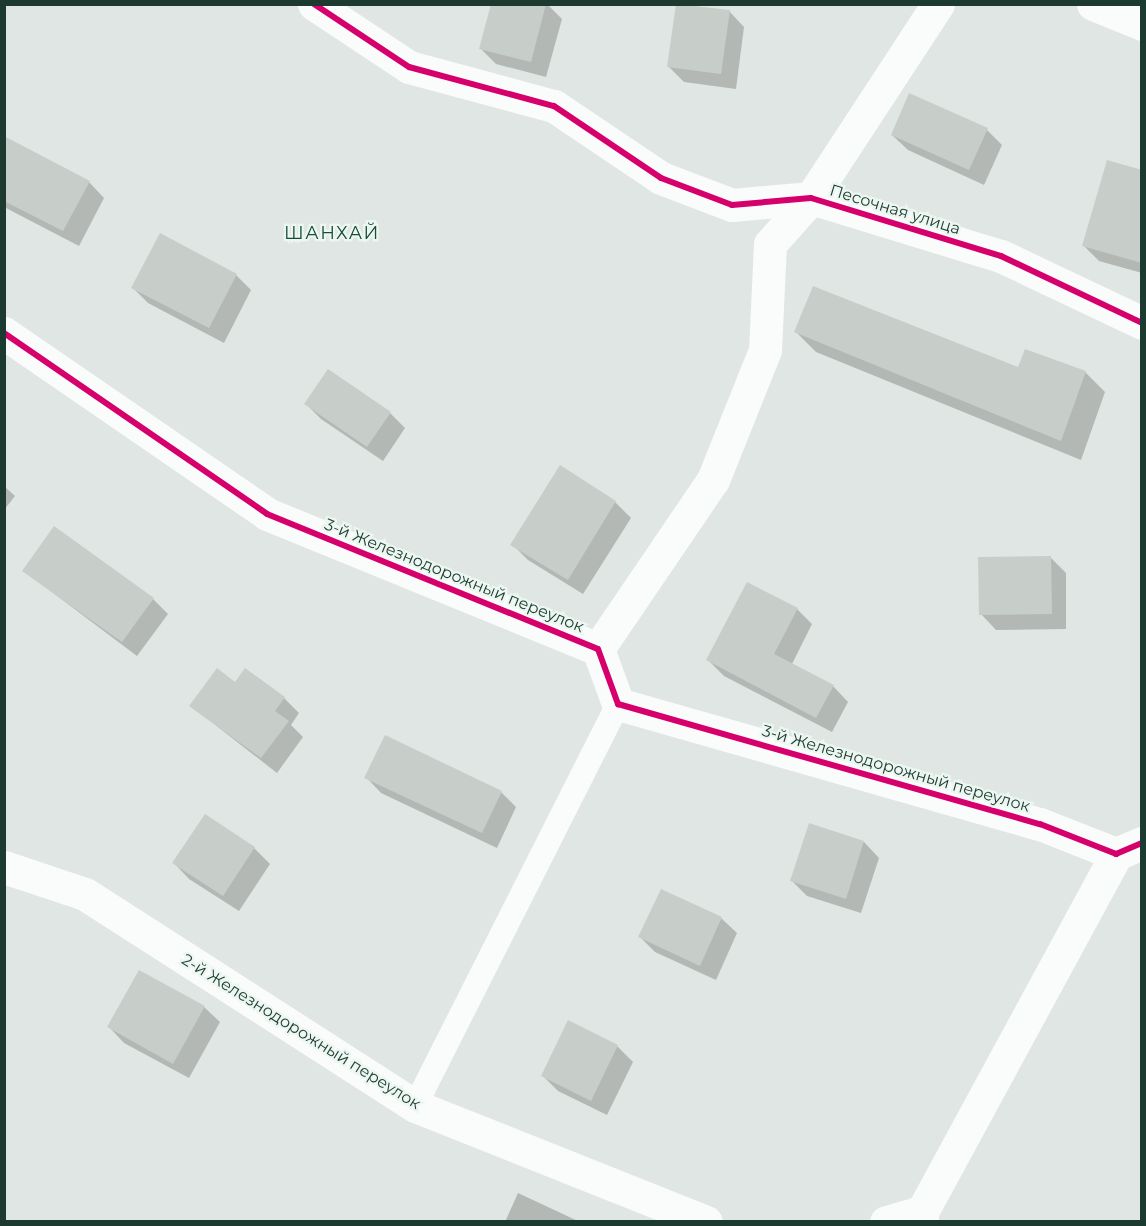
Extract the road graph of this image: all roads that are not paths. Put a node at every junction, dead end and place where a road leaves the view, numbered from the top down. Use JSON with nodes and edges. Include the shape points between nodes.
{"nodes":[{"id":1,"x":314,"y":4,"type":"edge"},
{"id":2,"x":938,"y":4,"type":"edge"},
{"id":3,"x":1093,"y":4,"type":"edge"},
{"id":4,"x":1142,"y":24,"type":"edge"},
{"id":5,"x":811,"y":198,"type":"junction"},
{"id":6,"x":1142,"y":323,"type":"edge"},
{"id":7,"x":4,"y":333,"type":"edge"},
{"id":8,"x":598,"y":649,"type":"junction"},
{"id":9,"x":618,"y":704,"type":"junction"},
{"id":10,"x":1129,"y":848,"type":"edge"},
{"id":11,"x":4,"y":867,"type":"edge"},
{"id":12,"x":415,"y":1106,"type":"junction"},
{"id":13,"x":922,"y":1217,"type":"edge"},
{"id":14,"x":706,"y":1221,"type":"edge"},
{"id":15,"x":886,"y":1221,"type":"edge"}],
"edges":[{"from":1,"to":5,"type":"street","name":"Песочная улица","via":[[409,67],[554,106],[661,178],[732,205]]},
{"from":2,"to":5,"type":"street"},
{"from":3,"to":4,"type":"street"},
{"from":5,"to":6,"type":"street","name":"Песочная улица","via":[[1002,256]]},
{"from":5,"to":8,"type":"street","via":[[770,244],[765,351],[713,480]]},
{"from":7,"to":8,"type":"street","name":"3-й Железнодорожный переулок","via":[[267,514]]},
{"from":8,"to":9,"type":"street","name":"3-й Железнодорожный переулок"},
{"from":9,"to":10,"type":"street","name":"3-й Железнодорожный переулок"},
{"from":9,"to":12,"type":"lane"},
{"from":10,"to":13,"type":"street"},
{"from":11,"to":12,"type":"street","name":"2-й Железнодорожный переулок","via":[[85,894]]},
{"from":12,"to":14,"type":"street","name":"2-й Железнодорожный переулок"},
{"from":13,"to":15,"type":"street"}]}
